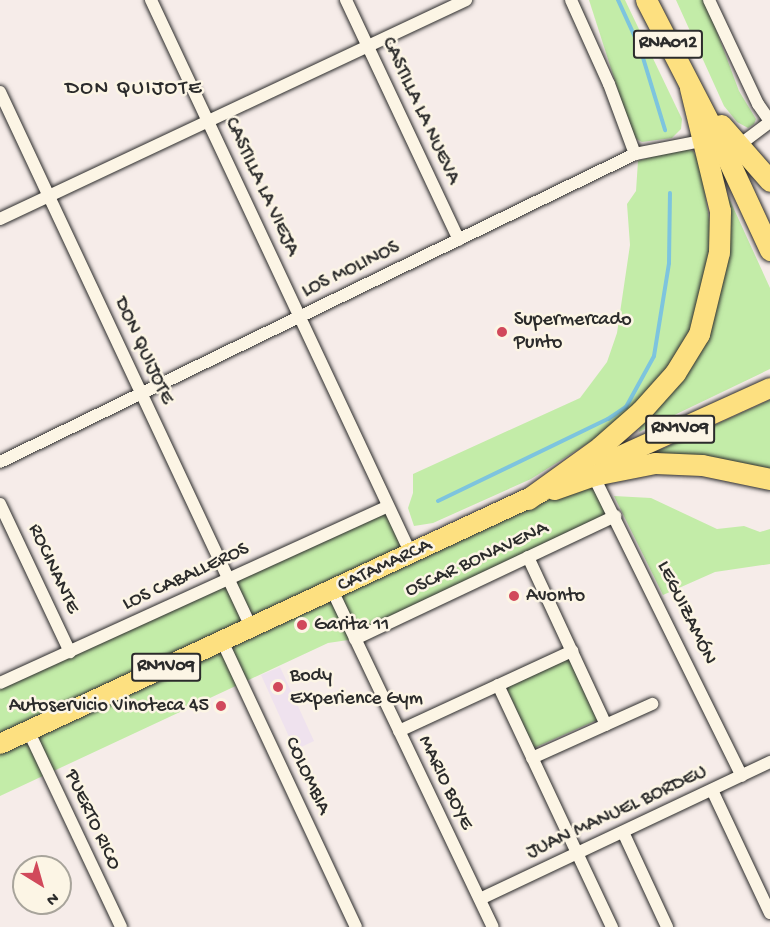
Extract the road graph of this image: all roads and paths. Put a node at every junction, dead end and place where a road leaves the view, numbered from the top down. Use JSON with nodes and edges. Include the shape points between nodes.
{"nodes":[{"id":1,"x":151,"y":0,"type":"edge"},
{"id":2,"x":346,"y":0,"type":"edge"},
{"id":3,"x":466,"y":0,"type":"edge"},
{"id":4,"x":571,"y":0,"type":"edge"},
{"id":5,"x":646,"y":0,"type":"edge"},
{"id":6,"x":709,"y":0,"type":"edge"},
{"id":7,"x":368,"y":46,"type":"junction"},
{"id":8,"x":0,"y":92,"type":"edge"},
{"id":9,"x":208,"y":121,"type":"junction"},
{"id":10,"x":770,"y":122,"type":"edge"},
{"id":11,"x":720,"y":138,"type":"junction"},
{"id":12,"x":635,"y":154,"type":"junction"},
{"id":13,"x":770,"y":181,"type":"edge"},
{"id":14,"x":49,"y":196,"type":"junction"},
{"id":15,"x":0,"y":219,"type":"edge"},
{"id":16,"x":459,"y":240,"type":"junction"},
{"id":17,"x":770,"y":250,"type":"edge"},
{"id":18,"x":301,"y":317,"type":"junction"},
{"id":19,"x":770,"y":388,"type":"edge"},
{"id":20,"x":141,"y":392,"type":"junction"},
{"id":21,"x":0,"y":462,"type":"edge"},
{"id":22,"x":592,"y":472,"type":"junction"},
{"id":23,"x":770,"y":479,"type":"edge"},
{"id":24,"x":528,"y":499,"type":"junction"},
{"id":25,"x":0,"y":504,"type":"edge"},
{"id":26,"x":388,"y":506,"type":"junction"},
{"id":27,"x":615,"y":516,"type":"junction"},
{"id":28,"x":411,"y":554,"type":"junction"},
{"id":29,"x":528,"y":557,"type":"junction"},
{"id":30,"x":229,"y":579,"type":"junction"},
{"id":31,"x":332,"y":590,"type":"junction"},
{"id":32,"x":251,"y":627,"type":"junction"},
{"id":33,"x":355,"y":639,"type":"junction"},
{"id":34,"x":222,"y":641,"type":"junction"},
{"id":35,"x":70,"y":651,"type":"junction"},
{"id":36,"x":572,"y":651,"type":"junction"},
{"id":37,"x":0,"y":683,"type":"edge"},
{"id":38,"x":498,"y":685,"type":"junction"},
{"id":39,"x":652,"y":704,"type":"dead end"},
{"id":40,"x":606,"y":724,"type":"junction"},
{"id":41,"x":28,"y":730,"type":"junction"},
{"id":42,"x":399,"y":730,"type":"junction"},
{"id":43,"x":0,"y":744,"type":"edge"},
{"id":44,"x":532,"y":758,"type":"junction"},
{"id":45,"x":770,"y":762,"type":"edge"},
{"id":46,"x":742,"y":776,"type":"junction"},
{"id":47,"x":712,"y":790,"type":"junction"},
{"id":48,"x":623,"y":832,"type":"junction"},
{"id":49,"x":577,"y":854,"type":"junction"},
{"id":50,"x":480,"y":899,"type":"junction"},
{"id":51,"x":770,"y":913,"type":"edge"},
{"id":52,"x":121,"y":927,"type":"edge"},
{"id":53,"x":357,"y":927,"type":"edge"},
{"id":54,"x":493,"y":927,"type":"edge"},
{"id":55,"x":612,"y":927,"type":"edge"},
{"id":56,"x":667,"y":927,"type":"edge"}],
"edges":[{"from":1,"to":9,"type":"street","name":"CASTILLA LA VIEJA"},
{"from":2,"to":7,"type":"street","name":"CASTILLA LA NUEVA"},
{"from":3,"to":7,"type":"street"},
{"from":4,"to":12,"type":"street"},
{"from":5,"to":11,"type":"highway","number":"RNA012"},
{"from":6,"to":10,"type":"street"},
{"from":7,"to":9,"type":"street"},
{"from":7,"to":16,"type":"street","name":"CASTILLA LA NUEVA"},
{"from":8,"to":14,"type":"street","name":"DON QUIJOTE"},
{"from":9,"to":14,"type":"street"},
{"from":9,"to":18,"type":"street","name":"CASTILLA LA VIEJA"},
{"from":10,"to":11,"type":"street"},
{"from":11,"to":12,"type":"street","name":"LOS MOLINOS"},
{"from":11,"to":13,"type":"highway"},
{"from":11,"to":17,"type":"highway","number":"RNA012"},
{"from":11,"to":24,"type":"highway","via":[[719,252],[699,334],[675,373],[641,411],[600,447]]},
{"from":12,"to":16,"type":"street","name":"LOS MOLINOS"},
{"from":14,"to":15,"type":"street"},
{"from":14,"to":20,"type":"street","name":"DON QUIJOTE"},
{"from":16,"to":18,"type":"street","name":"LOS MOLINOS"},
{"from":18,"to":20,"type":"street","name":"LOS MOLINOS"},
{"from":18,"to":26,"type":"street","name":"CASTILLA LA VIEJA"},
{"from":19,"to":22,"type":"main road","number":"RN1V09"},
{"from":20,"to":21,"type":"street","name":"LOS MOLINOS"},
{"from":20,"to":30,"type":"street","name":"DON QUIJOTE"},
{"from":22,"to":23,"type":"highway","via":[[655,464],[702,465]]},
{"from":22,"to":24,"type":"highway"},
{"from":22,"to":27,"type":"street","name":"LEGUIZAMÓN"},
{"from":24,"to":28,"type":"main road","name":"CATAMARCA","number":"RN1V09"},
{"from":25,"to":35,"type":"street","name":"ROCINANTE"},
{"from":26,"to":28,"type":"street","name":"CASTILLA LA VIEJA"},
{"from":26,"to":30,"type":"street","name":"LOS CABALLEROS"},
{"from":27,"to":29,"type":"street","name":"OSCAR BONAVENA"},
{"from":27,"to":46,"type":"street","name":"LEGUIZAMÓN"},
{"from":28,"to":31,"type":"main road","name":"CATAMARCA","number":"RN1V09"},
{"from":29,"to":33,"type":"street","name":"OSCAR BONAVENA"},
{"from":29,"to":36,"type":"street"},
{"from":30,"to":32,"type":"street","name":"DON QUIJOTE"},
{"from":30,"to":35,"type":"street","name":"LOS CABALLEROS"},
{"from":31,"to":32,"type":"main road","name":"CATAMARCA","number":"RN1V09"},
{"from":31,"to":33,"type":"street","name":"MARIO BOYE"},
{"from":32,"to":34,"type":"main road","name":"CATAMARCA","number":"RN1V09"},
{"from":33,"to":42,"type":"street","name":"MARIO BOYE"},
{"from":34,"to":41,"type":"main road","name":"CATAMARCA","number":"RN1V09"},
{"from":34,"to":53,"type":"street","name":"COLOMBIA"},
{"from":35,"to":37,"type":"street","name":"LOS CABALLEROS"},
{"from":36,"to":38,"type":"street"},
{"from":36,"to":40,"type":"street"},
{"from":38,"to":42,"type":"street"},
{"from":38,"to":44,"type":"street"},
{"from":39,"to":40,"type":"street"},
{"from":40,"to":44,"type":"street"},
{"from":41,"to":43,"type":"main road","name":"CATAMARCA","number":"RN1V09"},
{"from":41,"to":52,"type":"street","name":"PUERTO RICO"},
{"from":42,"to":50,"type":"street","name":"MARIO BOYE"},
{"from":44,"to":49,"type":"street"},
{"from":45,"to":46,"type":"street","name":"JUAN MANUEL BORDEU"},
{"from":46,"to":47,"type":"street","name":"JUAN MANUEL BORDEU"},
{"from":47,"to":48,"type":"street","name":"JUAN MANUEL BORDEU"},
{"from":47,"to":51,"type":"street"},
{"from":48,"to":49,"type":"street","name":"JUAN MANUEL BORDEU"},
{"from":48,"to":56,"type":"street"},
{"from":49,"to":50,"type":"street","name":"JUAN MANUEL BORDEU"},
{"from":49,"to":55,"type":"street"},
{"from":50,"to":54,"type":"street","name":"MARIO BOYE"}]}
